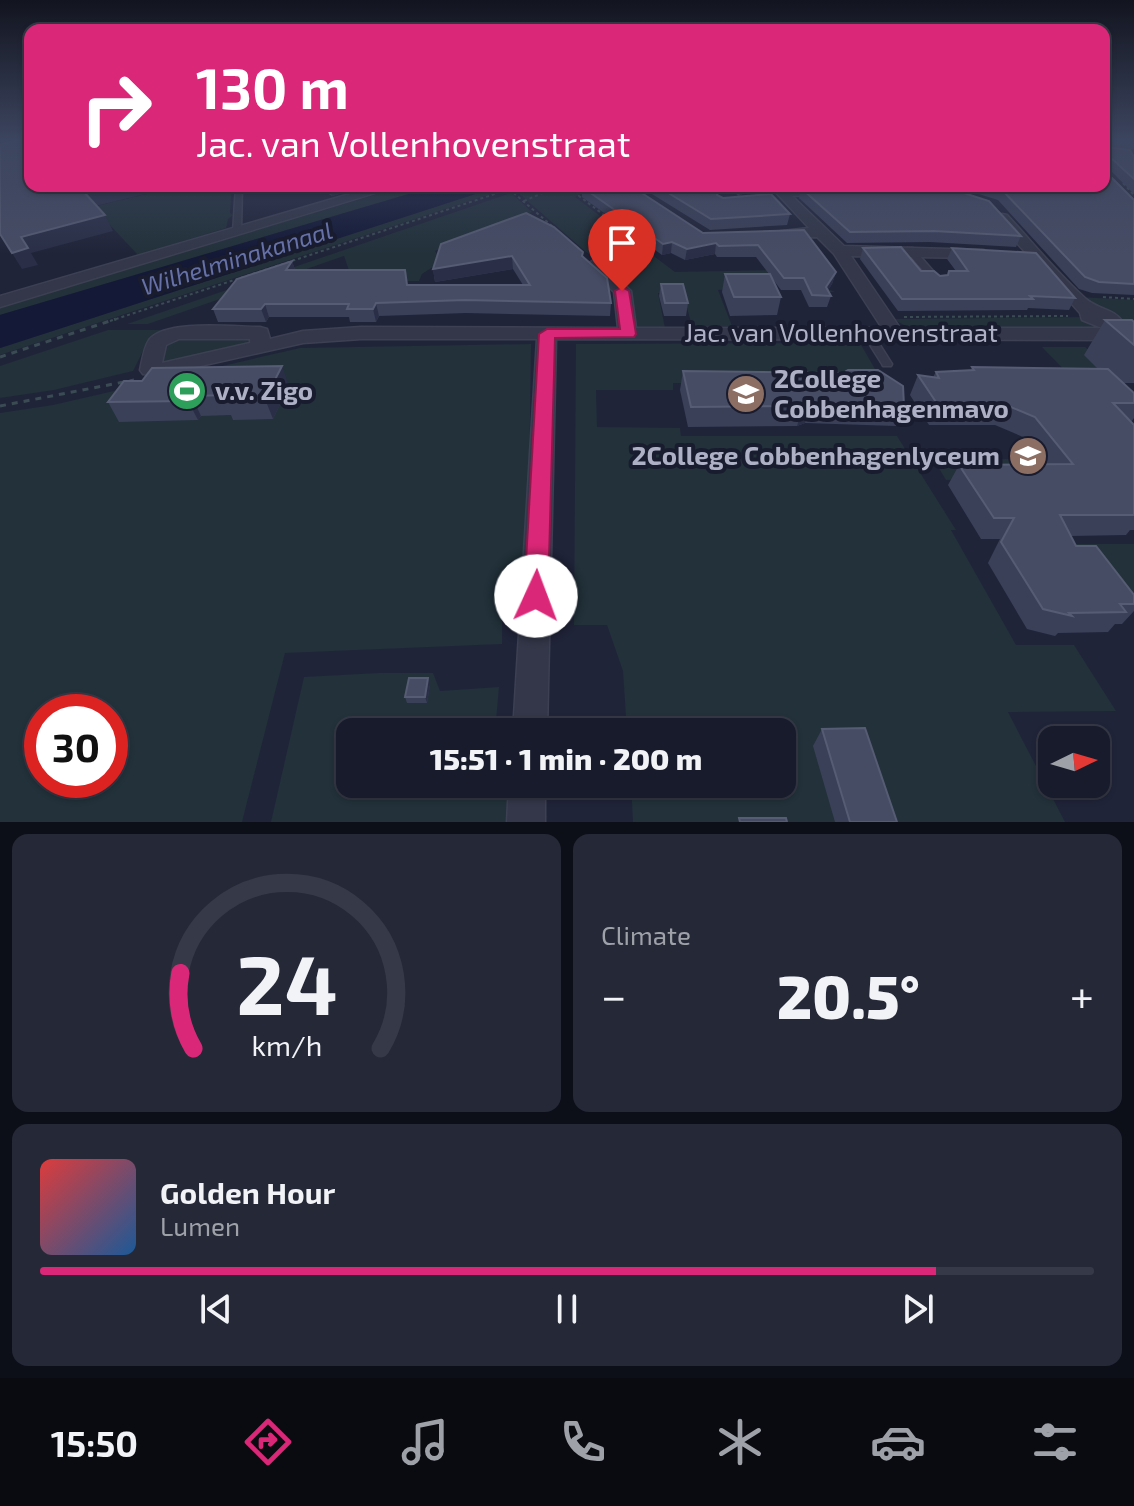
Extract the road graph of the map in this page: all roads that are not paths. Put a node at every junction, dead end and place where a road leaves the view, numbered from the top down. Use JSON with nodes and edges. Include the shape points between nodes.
{"nodes":[{"id":1,"x":239,"y":192,"type":"edge"},
{"id":2,"x":371,"y":192,"type":"edge"},
{"id":3,"x":808,"y":192,"type":"edge"},
{"id":4,"x":961,"y":192,"type":"edge"},
{"id":5,"x":780,"y":194,"type":"edge"},
{"id":6,"x":910,"y":195,"type":"edge"},
{"id":7,"x":237,"y":232,"type":"junction"},
{"id":8,"x":822,"y":232,"type":"junction"},
{"id":9,"x":758,"y":237,"type":"edge"},
{"id":10,"x":910,"y":250,"type":"junction"},
{"id":11,"x":840,"y":251,"type":"junction"},
{"id":12,"x":1036,"y":256,"type":"junction"},
{"id":13,"x":594,"y":265,"type":"edge"},
{"id":14,"x":938,"y":282,"type":"edge"},
{"id":15,"x":0,"y":302,"type":"edge"},
{"id":16,"x":1089,"y":314,"type":"road end"},
{"id":17,"x":1105,"y":333,"type":"junction"},
{"id":18,"x":547,"y":334,"type":"junction"},
{"id":19,"x":628,"y":334,"type":"junction"},
{"id":20,"x":868,"y":334,"type":"junction"},
{"id":21,"x":895,"y":334,"type":"junction"},
{"id":22,"x":1134,"y":334,"type":"edge"},
{"id":23,"x":260,"y":347,"type":"junction"},
{"id":24,"x":1128,"y":354,"type":"edge"},
{"id":25,"x":887,"y":364,"type":"dead end"},
{"id":26,"x":531,"y":718,"type":"edge"},
{"id":27,"x":527,"y":798,"type":"edge"},
{"id":28,"x":526,"y":822,"type":"edge"}],
"edges":[{"from":1,"to":7,"type":"lane"},
{"from":2,"to":7,"type":"street"},
{"from":3,"to":5,"type":"street"},
{"from":4,"to":6,"type":"street"},
{"from":4,"to":12,"type":"street","via":[[986,203]]},
{"from":5,"to":8,"type":"street"},
{"from":7,"to":15,"type":"street"},
{"from":8,"to":9,"type":"street"},
{"from":8,"to":11,"type":"street"},
{"from":10,"to":11,"type":"street"},
{"from":10,"to":12,"type":"street"},
{"from":10,"to":14,"type":"lane"},
{"from":11,"to":21,"type":"street"},
{"from":12,"to":16,"type":"street"},
{"from":13,"to":19,"type":"street","via":[[622,291]]},
{"from":17,"to":21,"type":"street","name":"Jac. van Vollenhovenstraat"},
{"from":17,"to":22,"type":"street","name":"Jac. van Vollenhovenstraat"},
{"from":17,"to":24,"type":"street"},
{"from":18,"to":19,"type":"street","name":"Jac. van Vollenhovenstraat"},
{"from":18,"to":23,"type":"street","name":"Jac. van Vollenhovenstraat","via":[[361,333],[303,337]]},
{"from":18,"to":26,"type":"street"},
{"from":19,"to":20,"type":"street","name":"Jac. van Vollenhovenstraat"},
{"from":20,"to":21,"type":"street","name":"Jac. van Vollenhovenstraat"},
{"from":20,"to":25,"type":"lane"},
{"from":23,"to":23,"type":"street","name":"Jac. van Vollenhovenstraat","via":[[260,333],[172,333],[157,343],[150,370]]},
{"from":27,"to":28,"type":"street"}]}
